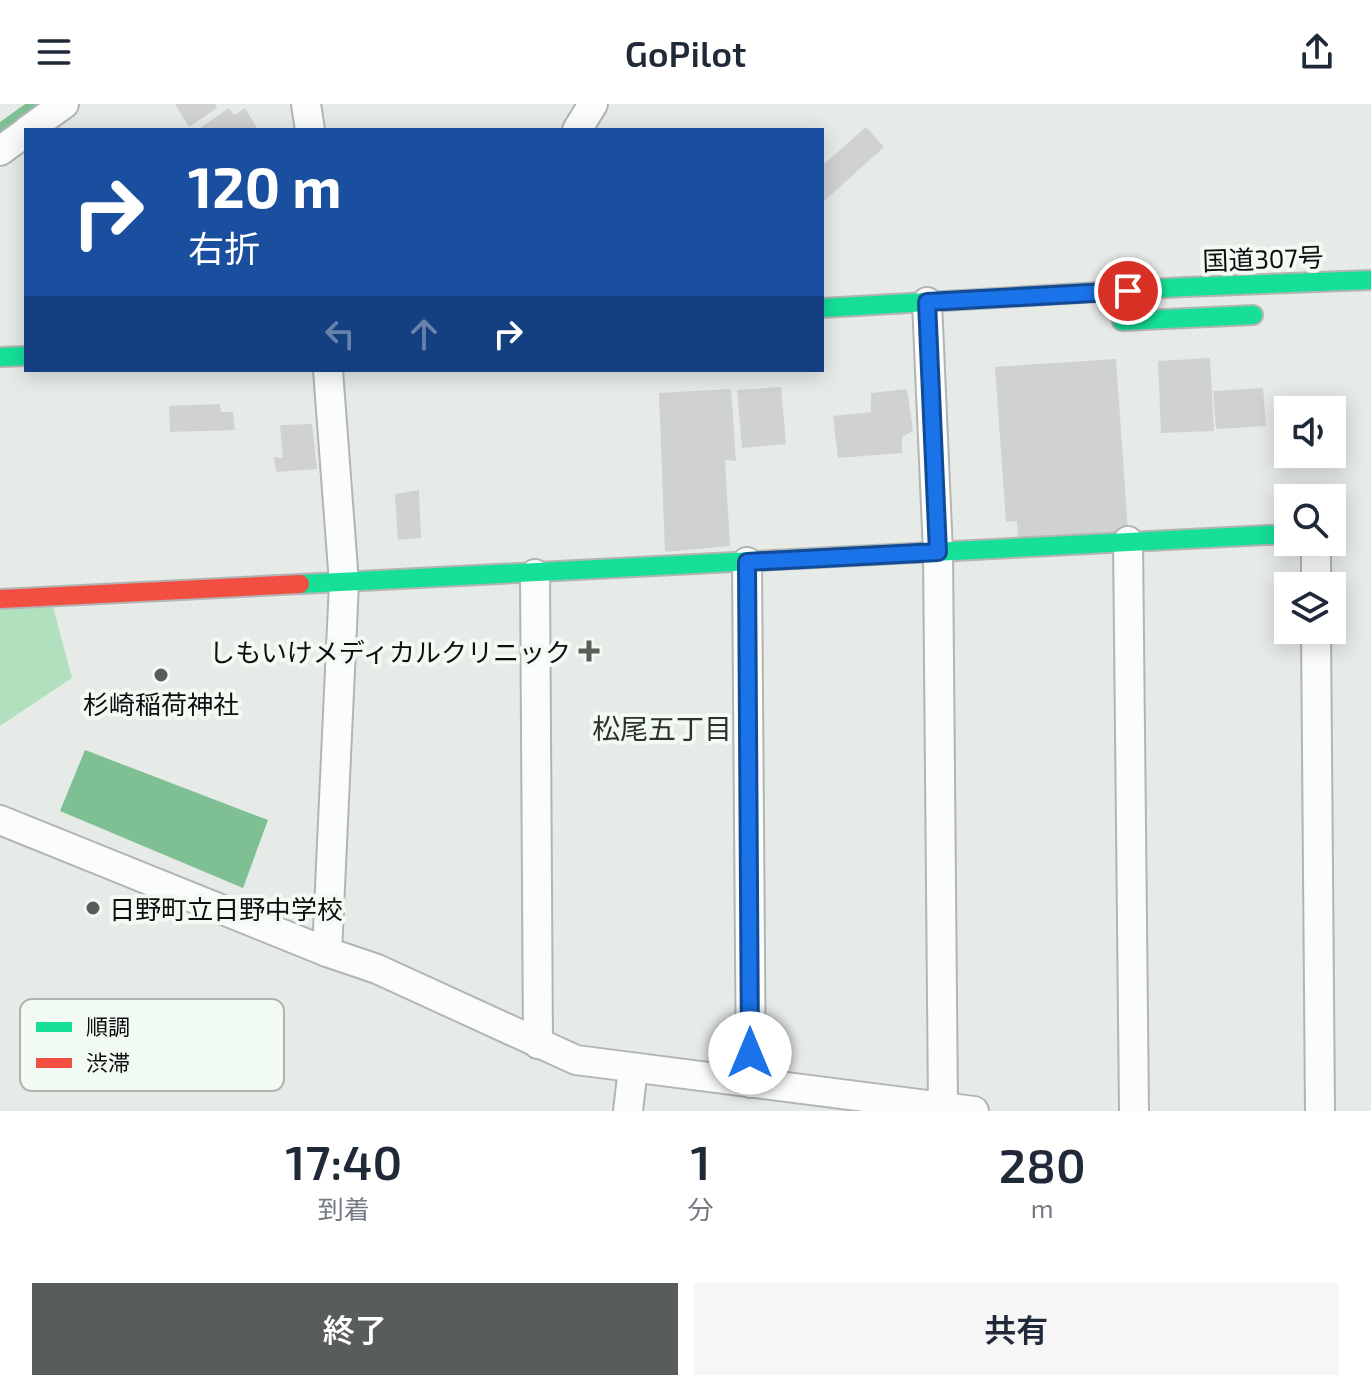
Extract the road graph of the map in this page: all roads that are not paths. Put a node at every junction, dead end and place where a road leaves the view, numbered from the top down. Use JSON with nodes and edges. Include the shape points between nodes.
{"nodes":[{"id":1,"x":64,"y":104,"type":"edge"},
{"id":2,"x":306,"y":104,"type":"edge"},
{"id":3,"x":593,"y":104,"type":"edge"},
{"id":4,"x":31,"y":128,"type":"edge"},
{"id":5,"x":310,"y":128,"type":"edge"},
{"id":6,"x":578,"y":128,"type":"edge"},
{"id":7,"x":24,"y":133,"type":"edge"},
{"id":8,"x":0,"y":151,"type":"edge"},
{"id":9,"x":1371,"y":280,"type":"edge"},
{"id":10,"x":824,"y":308,"type":"edge"},
{"id":11,"x":1276,"y":313,"type":"dead end"},
{"id":12,"x":1102,"y":322,"type":"dead end"},
{"id":13,"x":928,"y":323,"type":"junction"},
{"id":14,"x":24,"y":356,"type":"edge"},
{"id":15,"x":0,"y":357,"type":"edge"},
{"id":16,"x":328,"y":372,"type":"edge"},
{"id":17,"x":1274,"y":535,"type":"edge"},
{"id":18,"x":1128,"y":541,"type":"junction"},
{"id":19,"x":938,"y":552,"type":"junction"},
{"id":20,"x":747,"y":562,"type":"junction"},
{"id":21,"x":535,"y":574,"type":"junction"},
{"id":22,"x":344,"y":583,"type":"junction"},
{"id":23,"x":0,"y":599,"type":"edge"},
{"id":24,"x":1316,"y":644,"type":"edge"},
{"id":25,"x":0,"y":820,"type":"edge"},
{"id":26,"x":327,"y":952,"type":"junction"},
{"id":27,"x":538,"y":1044,"type":"junction"},
{"id":28,"x":633,"y":1068,"type":"junction"},
{"id":29,"x":751,"y":1083,"type":"junction"},
{"id":30,"x":834,"y":1103,"type":"edge"},
{"id":31,"x":943,"y":1107,"type":"junction"},
{"id":32,"x":628,"y":1111,"type":"edge"},
{"id":33,"x":974,"y":1111,"type":"edge"},
{"id":34,"x":1134,"y":1111,"type":"edge"},
{"id":35,"x":1320,"y":1111,"type":"edge"}],
"edges":[{"from":1,"to":4,"type":"street"},
{"from":2,"to":5,"type":"street"},
{"from":3,"to":6,"type":"street"},
{"from":7,"to":8,"type":"street"},
{"from":9,"to":13,"type":"main road","name":"国道307号","via":[[1185,287]]},
{"from":10,"to":13,"type":"main road","name":"国道307号"},
{"from":11,"to":12,"type":"main road"},
{"from":13,"to":19,"type":"street"},
{"from":14,"to":15,"type":"main road"},
{"from":16,"to":22,"type":"street"},
{"from":17,"to":18,"type":"main road"},
{"from":18,"to":19,"type":"main road"},
{"from":18,"to":34,"type":"street"},
{"from":19,"to":20,"type":"main road"},
{"from":19,"to":31,"type":"street"},
{"from":20,"to":21,"type":"main road"},
{"from":20,"to":29,"type":"street"},
{"from":21,"to":22,"type":"main road"},
{"from":21,"to":27,"type":"street"},
{"from":22,"to":23,"type":"main road"},
{"from":22,"to":26,"type":"street"},
{"from":24,"to":35,"type":"street"},
{"from":25,"to":26,"type":"street"},
{"from":26,"to":27,"type":"street","via":[[377,969]]},
{"from":27,"to":28,"type":"street","via":[[576,1060]]},
{"from":28,"to":29,"type":"street"},
{"from":28,"to":32,"type":"street"},
{"from":29,"to":30,"type":"street"},
{"from":30,"to":31,"type":"street"},
{"from":31,"to":33,"type":"street"}]}
